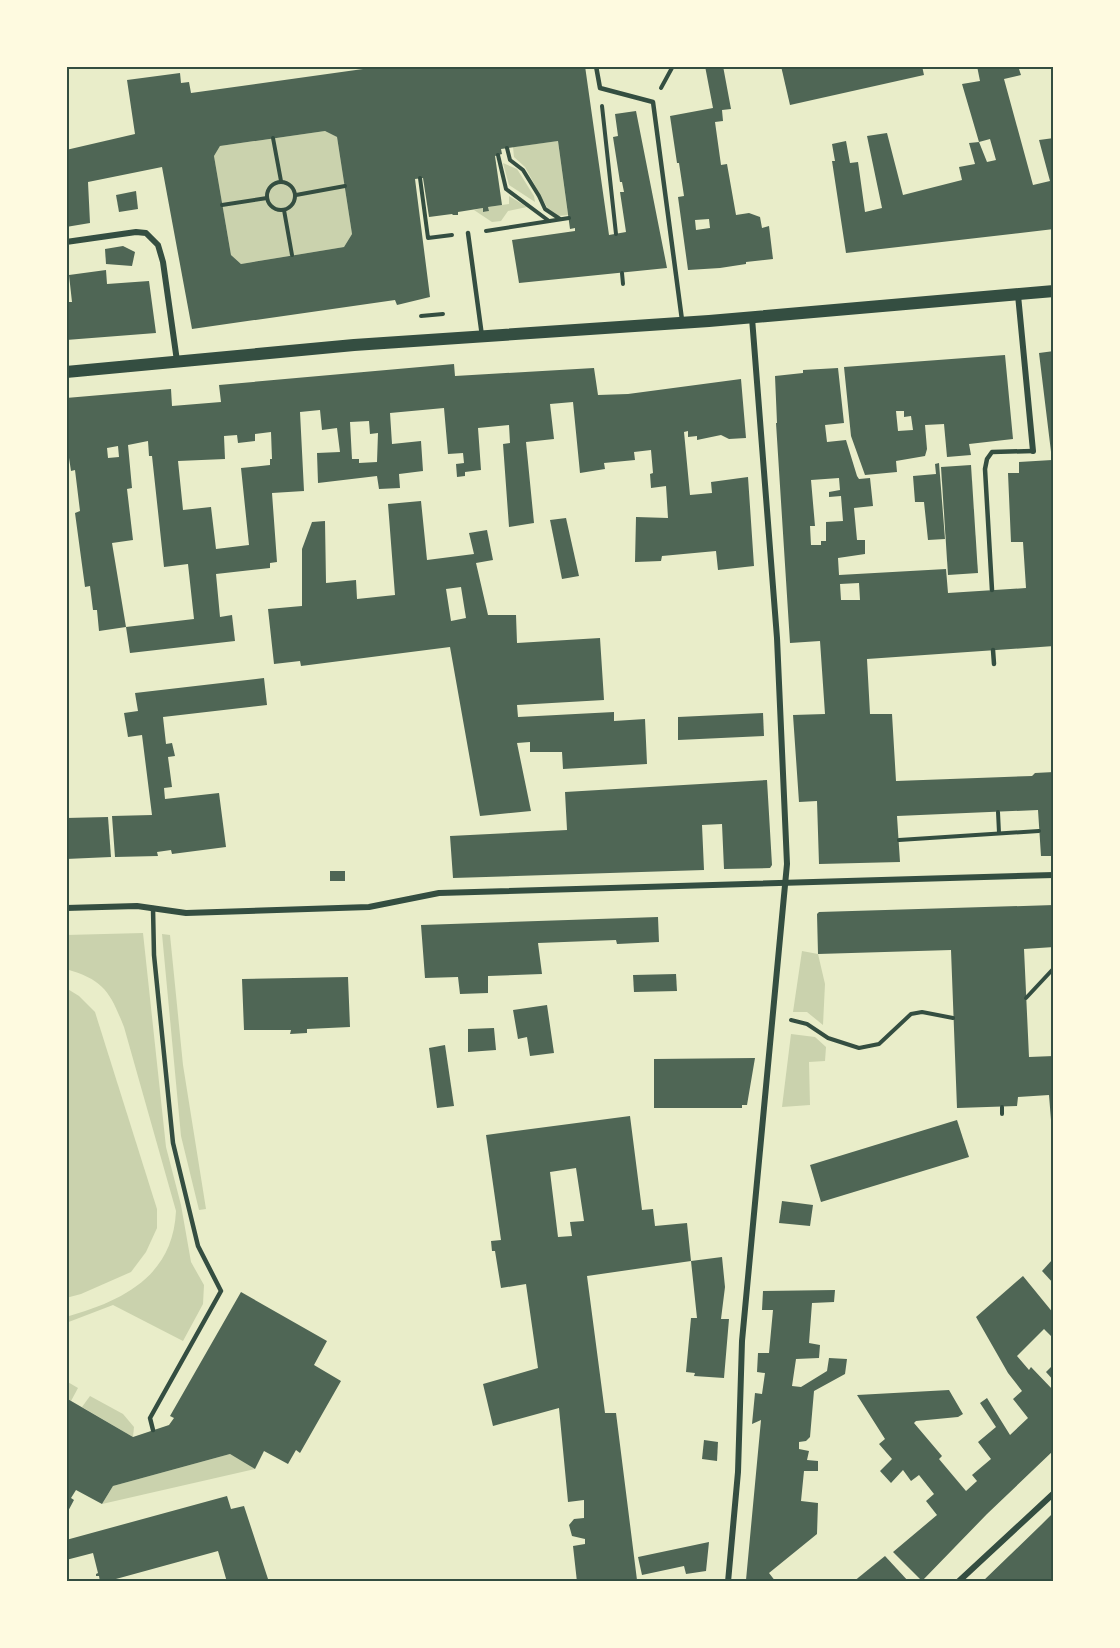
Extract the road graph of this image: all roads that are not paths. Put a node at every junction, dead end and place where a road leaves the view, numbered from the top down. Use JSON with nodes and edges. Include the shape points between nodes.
{"nodes":[{"id":1,"x":596,"y":66,"type":"edge"},
{"id":2,"x":468,"y":233,"type":"dead end"},
{"id":3,"x":66,"y":242,"type":"edge"},
{"id":4,"x":1054,"y":291,"type":"edge"},
{"id":5,"x":1018,"y":295,"type":"junction"},
{"id":6,"x":752,"y":318,"type":"junction"},
{"id":7,"x":682,"y":323,"type":"junction"},
{"id":8,"x":482,"y":336,"type":"junction"},
{"id":9,"x":177,"y":362,"type":"junction"},
{"id":10,"x":66,"y":372,"type":"edge"},
{"id":11,"x":1033,"y":451,"type":"joint"},
{"id":12,"x":992,"y":590,"type":"dead end"},
{"id":13,"x":993,"y":650,"type":"dead end"},
{"id":14,"x":993,"y":664,"type":"dead end"},
{"id":15,"x":1054,"y":875,"type":"edge"},
{"id":16,"x":785,"y":883,"type":"junction"},
{"id":17,"x":66,"y":908,"type":"edge"},
{"id":18,"x":153,"y":908,"type":"junction"},
{"id":19,"x":153,"y":1430,"type":"dead end"},
{"id":20,"x":1054,"y":1493,"type":"edge"},
{"id":21,"x":728,"y":1582,"type":"edge"},
{"id":22,"x":958,"y":1582,"type":"edge"}],
"edges":[{"from":1,"to":7,"type":"lane","via":[[600,88],[653,102]]},
{"from":2,"to":8,"type":"lane"},
{"from":3,"to":9,"type":"street","via":[[136,232],[152,238],[163,262]]},
{"from":4,"to":5,"type":"main road"},
{"from":5,"to":6,"type":"main road"},
{"from":5,"to":11,"type":"street"},
{"from":6,"to":7,"type":"main road"},
{"from":6,"to":16,"type":"street","via":[[777,638]]},
{"from":7,"to":8,"type":"main road"},
{"from":8,"to":9,"type":"main road"},
{"from":9,"to":10,"type":"main road"},
{"from":11,"to":12,"type":"lane","via":[[992,452],[987,459]]},
{"from":13,"to":14,"type":"lane"},
{"from":15,"to":16,"type":"street"},
{"from":16,"to":18,"type":"street","via":[[440,893],[369,907],[190,912]]},
{"from":16,"to":21,"type":"street","via":[[742,1341],[738,1472]]},
{"from":17,"to":18,"type":"street"},
{"from":18,"to":19,"type":"lane","via":[[173,1143],[198,1246],[221,1291],[150,1418]]},
{"from":20,"to":22,"type":"street"}]}
